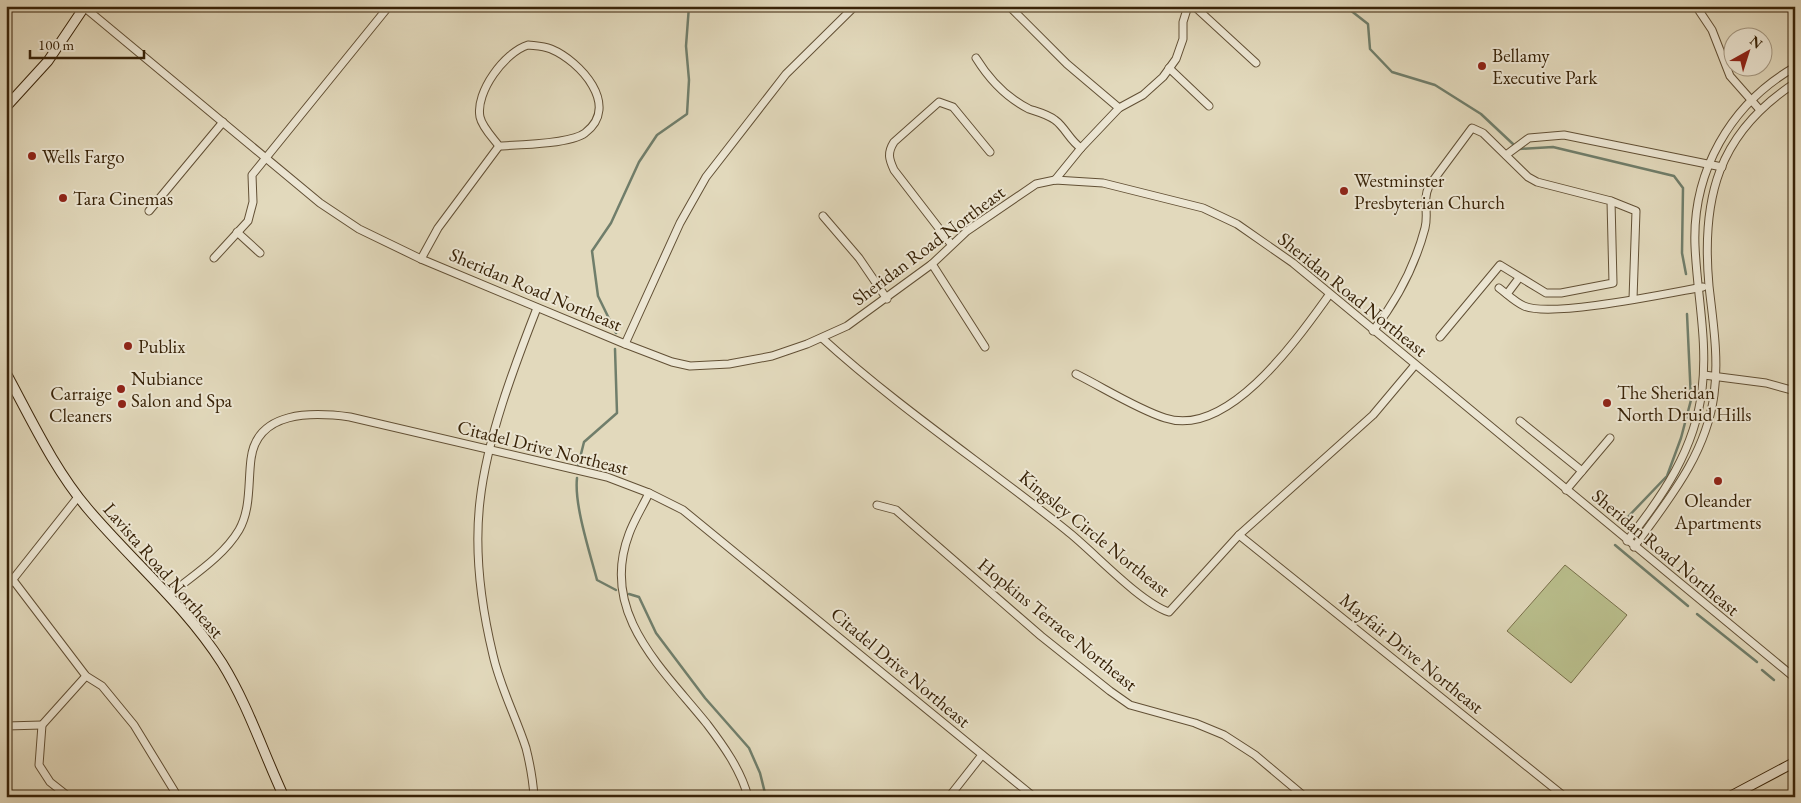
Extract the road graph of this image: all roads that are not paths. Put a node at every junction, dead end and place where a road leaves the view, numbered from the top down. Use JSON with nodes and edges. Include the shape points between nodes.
{"nodes":[{"id":1,"x":389,"y":6,"type":"edge"},
{"id":2,"x":855,"y":6,"type":"edge"},
{"id":3,"x":1010,"y":6,"type":"edge"},
{"id":4,"x":1188,"y":6,"type":"edge"},
{"id":5,"x":1194,"y":6,"type":"edge"},
{"id":6,"x":1696,"y":6,"type":"edge"},
{"id":7,"x":84,"y":7,"type":"edge"},
{"id":8,"x":976,"y":58,"type":"dead end"},
{"id":9,"x":1256,"y":63,"type":"dead end"},
{"id":10,"x":1795,"y":67,"type":"edge"},
{"id":11,"x":1170,"y":68,"type":"junction"},
{"id":12,"x":1795,"y":83,"type":"edge"},
{"id":13,"x":1751,"y":102,"type":"junction"},
{"id":14,"x":1209,"y":106,"type":"dead end"},
{"id":15,"x":6,"y":107,"type":"edge"},
{"id":16,"x":1119,"y":108,"type":"junction"},
{"id":17,"x":1760,"y":110,"type":"junction"},
{"id":18,"x":222,"y":122,"type":"junction"},
{"id":19,"x":499,"y":146,"type":"junction"},
{"id":20,"x":1081,"y":148,"type":"junction"},
{"id":21,"x":990,"y":152,"type":"dead end"},
{"id":22,"x":1506,"y":155,"type":"junction"},
{"id":23,"x":264,"y":157,"type":"junction"},
{"id":24,"x":1708,"y":163,"type":"junction"},
{"id":25,"x":1722,"y":167,"type":"junction"},
{"id":26,"x":1055,"y":180,"type":"junction"},
{"id":27,"x":1611,"y":201,"type":"junction"},
{"id":28,"x":149,"y":211,"type":"dead end"},
{"id":29,"x":823,"y":216,"type":"dead end"},
{"id":30,"x":237,"y":232,"type":"junction"},
{"id":31,"x":951,"y":244,"type":"junction"},
{"id":32,"x":260,"y":253,"type":"dead end"},
{"id":33,"x":214,"y":258,"type":"dead end"},
{"id":34,"x":421,"y":259,"type":"junction"},
{"id":35,"x":932,"y":264,"type":"junction"},
{"id":36,"x":1519,"y":278,"type":"junction"},
{"id":37,"x":1710,"y":286,"type":"junction"},
{"id":38,"x":1499,"y":288,"type":"dead end"},
{"id":39,"x":1699,"y":288,"type":"junction"},
{"id":40,"x":1507,"y":294,"type":"junction"},
{"id":41,"x":1330,"y":295,"type":"junction"},
{"id":42,"x":887,"y":299,"type":"junction"},
{"id":43,"x":1633,"y":299,"type":"junction"},
{"id":44,"x":537,"y":308,"type":"junction"},
{"id":45,"x":1373,"y":331,"type":"junction"},
{"id":46,"x":1440,"y":337,"type":"dead end"},
{"id":47,"x":822,"y":338,"type":"junction"},
{"id":48,"x":625,"y":344,"type":"junction"},
{"id":49,"x":985,"y":347,"type":"dead end"},
{"id":50,"x":1415,"y":366,"type":"junction"},
{"id":51,"x":6,"y":373,"type":"edge"},
{"id":52,"x":1076,"y":374,"type":"dead end"},
{"id":53,"x":1704,"y":375,"type":"junction"},
{"id":54,"x":1715,"y":376,"type":"junction"},
{"id":55,"x":1795,"y":391,"type":"edge"},
{"id":56,"x":1520,"y":420,"type":"dead end"},
{"id":57,"x":1610,"y":438,"type":"dead end"},
{"id":58,"x":491,"y":450,"type":"junction"},
{"id":59,"x":1582,"y":471,"type":"junction"},
{"id":60,"x":1566,"y":490,"type":"junction"},
{"id":61,"x":649,"y":493,"type":"junction"},
{"id":62,"x":78,"y":497,"type":"junction"},
{"id":63,"x":877,"y":505,"type":"dead end"},
{"id":64,"x":1239,"y":535,"type":"junction"},
{"id":65,"x":1627,"y":541,"type":"junction"},
{"id":66,"x":1634,"y":547,"type":"junction"},
{"id":67,"x":12,"y":580,"type":"junction"},
{"id":68,"x":6,"y":588,"type":"edge"},
{"id":69,"x":169,"y":595,"type":"junction"},
{"id":70,"x":86,"y":676,"type":"junction"},
{"id":71,"x":1795,"y":678,"type":"edge"},
{"id":72,"x":42,"y":725,"type":"junction"},
{"id":73,"x":6,"y":726,"type":"edge"},
{"id":74,"x":982,"y":755,"type":"junction"},
{"id":75,"x":1795,"y":762,"type":"edge"},
{"id":76,"x":69,"y":797,"type":"edge"},
{"id":77,"x":178,"y":797,"type":"edge"},
{"id":78,"x":284,"y":797,"type":"edge"},
{"id":79,"x":534,"y":797,"type":"edge"},
{"id":80,"x":748,"y":797,"type":"edge"},
{"id":81,"x":949,"y":797,"type":"edge"},
{"id":82,"x":1034,"y":797,"type":"edge"},
{"id":83,"x":1305,"y":797,"type":"edge"},
{"id":84,"x":1565,"y":797,"type":"edge"},
{"id":85,"x":1729,"y":797,"type":"edge"}],
"edges":[{"from":1,"to":23,"type":"street"},
{"from":2,"to":48,"type":"street","via":[[786,74],[706,177],[680,223]]},
{"from":3,"to":16,"type":"street","via":[[1067,64]]},
{"from":4,"to":11,"type":"street","via":[[1183,22],[1183,39]]},
{"from":5,"to":9,"type":"street"},
{"from":6,"to":13,"type":"street","via":[[1712,30],[1730,76]]},
{"from":7,"to":15,"type":"main road","via":[[48,61]]},
{"from":7,"to":18,"type":"street","name":"Sheridan Road Northeast"},
{"from":8,"to":20,"type":"street","via":[[1004,92],[1028,108],[1052,118]]},
{"from":10,"to":13,"type":"street","via":[[1780,75]]},
{"from":11,"to":14,"type":"street"},
{"from":11,"to":16,"type":"street","via":[[1143,95]]},
{"from":12,"to":17,"type":"street"},
{"from":13,"to":17,"type":"street"},
{"from":13,"to":24,"type":"street","via":[[1725,132]]},
{"from":16,"to":20,"type":"street"},
{"from":17,"to":25,"type":"street","via":[[1736,139]]},
{"from":18,"to":23,"type":"street","name":"Sheridan Road Northeast"},
{"from":18,"to":28,"type":"street"},
{"from":19,"to":19,"type":"street","via":[[566,140],[584,134],[599,114],[596,90],[569,60],[552,49],[528,45],[512,53],[480,98],[480,120]]},
{"from":19,"to":34,"type":"street","via":[[438,228]]},
{"from":20,"to":26,"type":"street"},
{"from":21,"to":31,"type":"street","via":[[953,107],[939,102],[894,142],[889,151],[894,170]]},
{"from":22,"to":24,"type":"street","via":[[1529,138],[1564,134]]},
{"from":22,"to":27,"type":"street","via":[[1537,182]]},
{"from":22,"to":45,"type":"street","via":[[1483,133],[1472,128],[1428,186],[1424,196],[1428,213],[1426,226],[1414,263],[1391,307]]},
{"from":23,"to":30,"type":"street","via":[[252,175],[253,202],[248,221]]},
{"from":23,"to":34,"type":"street","name":"Sheridan Road Northeast","via":[[331,212]]},
{"from":24,"to":25,"type":"street"},
{"from":24,"to":39,"type":"street","via":[[1696,213]]},
{"from":25,"to":37,"type":"street","via":[[1708,214]]},
{"from":26,"to":31,"type":"street","name":"Sheridan Road Northeast","via":[[1036,184]]},
{"from":26,"to":41,"type":"street","name":"Sheridan Road Northeast","via":[[1103,183],[1203,208],[1237,224]]},
{"from":27,"to":36,"type":"street","via":[[1612,283],[1546,293]]},
{"from":27,"to":43,"type":"street","via":[[1636,211]]},
{"from":29,"to":42,"type":"street"},
{"from":30,"to":32,"type":"street"},
{"from":30,"to":33,"type":"street"},
{"from":31,"to":35,"type":"street","name":"Sheridan Road Northeast"},
{"from":34,"to":44,"type":"street","name":"Sheridan Road Northeast"},
{"from":35,"to":42,"type":"street","name":"Sheridan Road Northeast"},
{"from":35,"to":49,"type":"street"},
{"from":36,"to":40,"type":"street"},
{"from":36,"to":46,"type":"street","via":[[1500,266]]},
{"from":37,"to":39,"type":"street"},
{"from":37,"to":54,"type":"street"},
{"from":38,"to":40,"type":"street"},
{"from":39,"to":43,"type":"street"},
{"from":39,"to":53,"type":"street"},
{"from":40,"to":43,"type":"street","via":[[1524,306],[1546,311]]},
{"from":41,"to":45,"type":"street","name":"Sheridan Road Northeast"},
{"from":41,"to":52,"type":"street","via":[[1272,368],[1234,401],[1202,419],[1166,418]]},
{"from":42,"to":47,"type":"street","name":"Sheridan Road Northeast","via":[[847,326]]},
{"from":44,"to":48,"type":"street","name":"Sheridan Road Northeast"},
{"from":44,"to":58,"type":"street","via":[[511,375]]},
{"from":45,"to":50,"type":"street","name":"Sheridan Road Northeast"},
{"from":47,"to":48,"type":"street","name":"Sheridan Road Northeast","via":[[772,356],[729,364],[690,366]]},
{"from":47,"to":64,"type":"street","name":"Kingsley Circle Northeast","via":[[906,409],[1013,488],[1161,609],[1170,612]]},
{"from":50,"to":60,"type":"street","name":"Sheridan Road Northeast"},
{"from":50,"to":64,"type":"street","name":"Kingsley Circle Northeast","via":[[1373,415]]},
{"from":51,"to":62,"type":"main road","name":"Lavista Road Northeast","via":[[47,449]]},
{"from":53,"to":54,"type":"street"},
{"from":53,"to":65,"type":"street","via":[[1696,418],[1678,469],[1660,499]]},
{"from":54,"to":55,"type":"street","via":[[1766,382]]},
{"from":54,"to":66,"type":"street","via":[[1712,404],[1698,452],[1684,479]]},
{"from":56,"to":59,"type":"street"},
{"from":57,"to":59,"type":"street"},
{"from":58,"to":61,"type":"street","name":"Citadel Drive Northeast","via":[[606,477]]},
{"from":58,"to":69,"type":"street","name":"Citadel Drive Northeast","via":[[343,416],[300,415],[277,421],[261,434],[254,449],[248,501],[239,529],[224,549]]},
{"from":58,"to":79,"type":"street","via":[[479,503],[479,581],[493,658],[525,747]]},
{"from":59,"to":60,"type":"street"},
{"from":60,"to":65,"type":"street","name":"Sheridan Road Northeast"},
{"from":61,"to":74,"type":"street","name":"Citadel Drive Northeast","via":[[699,521]]},
{"from":61,"to":80,"type":"street","via":[[629,535],[623,557],[625,610],[640,640],[725,750]]},
{"from":62,"to":67,"type":"street"},
{"from":62,"to":69,"type":"main road","name":"Lavista Road Northeast"},
{"from":63,"to":83,"type":"street","name":"Hopkins Terrace Northeast","via":[[896,510],[1041,636],[1130,705],[1224,735],[1255,755]]},
{"from":64,"to":84,"type":"street","name":"Mayfair Drive Northeast"},
{"from":65,"to":66,"type":"street","name":"Sheridan Road Northeast"},
{"from":66,"to":71,"type":"street","name":"Sheridan Road Northeast"},
{"from":67,"to":68,"type":"street"},
{"from":67,"to":70,"type":"street"},
{"from":69,"to":78,"type":"main road","name":"Lavista Road Northeast","via":[[207,642],[237,690]]},
{"from":70,"to":72,"type":"street"},
{"from":70,"to":77,"type":"street","via":[[102,686],[134,725]]},
{"from":72,"to":73,"type":"street"},
{"from":72,"to":76,"type":"street","via":[[40,765],[50,782]]},
{"from":74,"to":81,"type":"street"},
{"from":74,"to":82,"type":"street","name":"Citadel Drive Northeast"},
{"from":75,"to":85,"type":"main road"}]}
